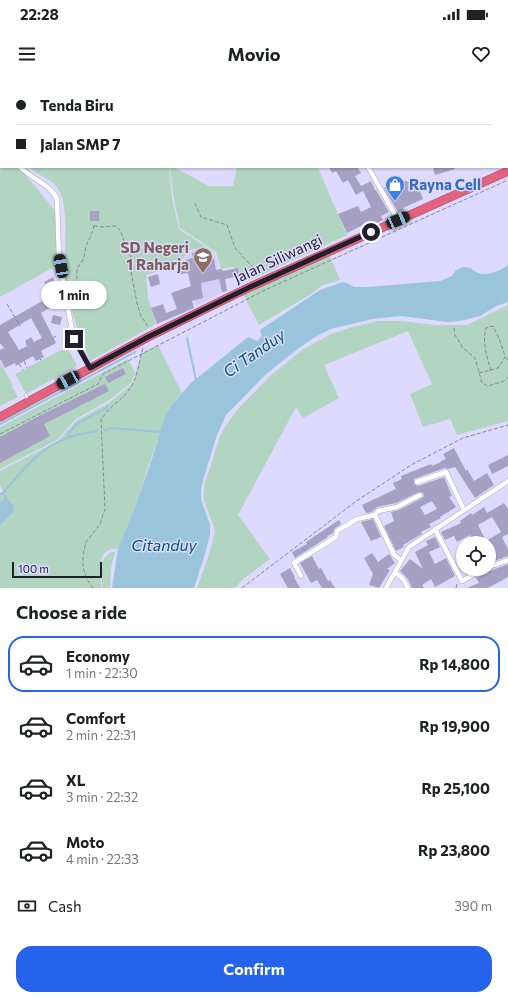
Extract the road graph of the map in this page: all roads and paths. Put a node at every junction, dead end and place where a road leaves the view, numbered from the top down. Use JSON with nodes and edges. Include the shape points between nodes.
{"nodes":[{"id":1,"x":21,"y":168,"type":"edge"},
{"id":2,"x":369,"y":168,"type":"edge"},
{"id":3,"x":508,"y":171,"type":"edge"},
{"id":4,"x":508,"y":180,"type":"edge"},
{"id":5,"x":195,"y":203,"type":"dead end"},
{"id":6,"x":398,"y":220,"type":"junction"},
{"id":7,"x":94,"y":223,"type":"dead end"},
{"id":8,"x":94,"y":226,"type":"junction"},
{"id":9,"x":263,"y":281,"type":"junction"},
{"id":10,"x":66,"y":300,"type":"junction"},
{"id":11,"x":8,"y":304,"type":"dead end"},
{"id":12,"x":20,"y":326,"type":"dead end"},
{"id":13,"x":454,"y":328,"type":"dead end"},
{"id":14,"x":56,"y":336,"type":"dead end"},
{"id":15,"x":149,"y":337,"type":"junction"},
{"id":16,"x":53,"y":338,"type":"dead end"},
{"id":17,"x":142,"y":354,"type":"junction"},
{"id":18,"x":505,"y":356,"type":"junction"},
{"id":19,"x":508,"y":360,"type":"edge"},
{"id":20,"x":24,"y":361,"type":"dead end"},
{"id":21,"x":19,"y":364,"type":"dead end"},
{"id":22,"x":27,"y":368,"type":"dead end"},
{"id":23,"x":90,"y":368,"type":"junction"},
{"id":24,"x":23,"y":370,"type":"dead end"},
{"id":25,"x":491,"y":371,"type":"junction"},
{"id":26,"x":478,"y":373,"type":"junction"},
{"id":27,"x":508,"y":377,"type":"edge"},
{"id":28,"x":0,"y":417,"type":"edge"},
{"id":29,"x":508,"y":426,"type":"edge"},
{"id":30,"x":0,"y":434,"type":"edge"},
{"id":31,"x":508,"y":481,"type":"edge"},
{"id":32,"x":417,"y":482,"type":"dead end"},
{"id":33,"x":420,"y":495,"type":"dead end"},
{"id":34,"x":464,"y":510,"type":"junction"},
{"id":35,"x":375,"y":515,"type":"junction"},
{"id":36,"x":435,"y":529,"type":"junction"},
{"id":37,"x":401,"y":560,"type":"junction"},
{"id":38,"x":508,"y":560,"type":"edge"},
{"id":39,"x":496,"y":564,"type":"edge"},
{"id":40,"x":456,"y":569,"type":"edge"},
{"id":41,"x":395,"y":572,"type":"junction"},
{"id":42,"x":301,"y":576,"type":"dead end"},
{"id":43,"x":459,"y":576,"type":"edge"},
{"id":44,"x":471,"y":576,"type":"edge"},
{"id":45,"x":93,"y":588,"type":"edge"},
{"id":46,"x":242,"y":588,"type":"edge"},
{"id":47,"x":386,"y":588,"type":"edge"},
{"id":48,"x":408,"y":588,"type":"edge"}],
"edges":[{"from":1,"to":10,"type":"street","via":[[47,187],[57,199],[59,258]]},
{"from":2,"to":6,"type":"street"},
{"from":3,"to":6,"type":"highway","name":"Jalan Siliwangi"},
{"from":4,"to":17,"type":"path","via":[[265,290]]},
{"from":5,"to":9,"type":"path","via":[[201,217],[227,225],[235,248]]},
{"from":6,"to":9,"type":"highway","name":"Jalan Siliwangi"},
{"from":7,"to":8,"type":"path"},
{"from":8,"to":10,"type":"path","via":[[83,259],[78,266],[76,277],[79,296],[70,301]]},
{"from":8,"to":15,"type":"path","via":[[115,226],[120,230],[132,260],[131,272],[141,316]]},
{"from":9,"to":15,"type":"highway","name":"Jalan Siliwangi"},
{"from":10,"to":23,"type":"street","via":[[74,339]]},
{"from":11,"to":12,"type":"path"},
{"from":13,"to":26,"type":"path","via":[[463,348],[475,358]]},
{"from":14,"to":16,"type":"path"},
{"from":15,"to":17,"type":"path"},
{"from":15,"to":23,"type":"highway","name":"Jalan Siliwangi"},
{"from":17,"to":30,"type":"path","via":[[103,374],[98,384]]},
{"from":17,"to":45,"type":"path","via":[[131,388],[101,420],[105,509],[100,524],[86,542],[82,554],[82,567]]},
{"from":18,"to":19,"type":"path"},
{"from":18,"to":25,"type":"path","via":[[498,368]]},
{"from":18,"to":25,"type":"path","via":[[493,326],[486,328],[485,354]]},
{"from":20,"to":22,"type":"path"},
{"from":21,"to":24,"type":"path"},
{"from":23,"to":28,"type":"highway","name":"Jalan Siliwangi","via":[[80,370],[27,398]]},
{"from":25,"to":26,"type":"path"},
{"from":26,"to":27,"type":"path","via":[[482,383],[488,386],[504,381]]},
{"from":29,"to":46,"type":"path","via":[[464,438],[411,465],[355,502]]},
{"from":31,"to":34,"type":"street"},
{"from":32,"to":34,"type":"street","via":[[446,472]]},
{"from":33,"to":35,"type":"street","via":[[397,507],[378,511]]},
{"from":34,"to":36,"type":"street"},
{"from":35,"to":37,"type":"street","via":[[394,555]]},
{"from":35,"to":42,"type":"street","via":[[357,519],[337,531],[336,537],[294,563]]},
{"from":36,"to":37,"type":"street","via":[[409,547]]},
{"from":36,"to":40,"type":"street"},
{"from":37,"to":41,"type":"street"},
{"from":38,"to":39,"type":"street"},
{"from":41,"to":47,"type":"street"},
{"from":41,"to":48,"type":"street"},
{"from":43,"to":44,"type":"street","via":[[462,581]]}]}
